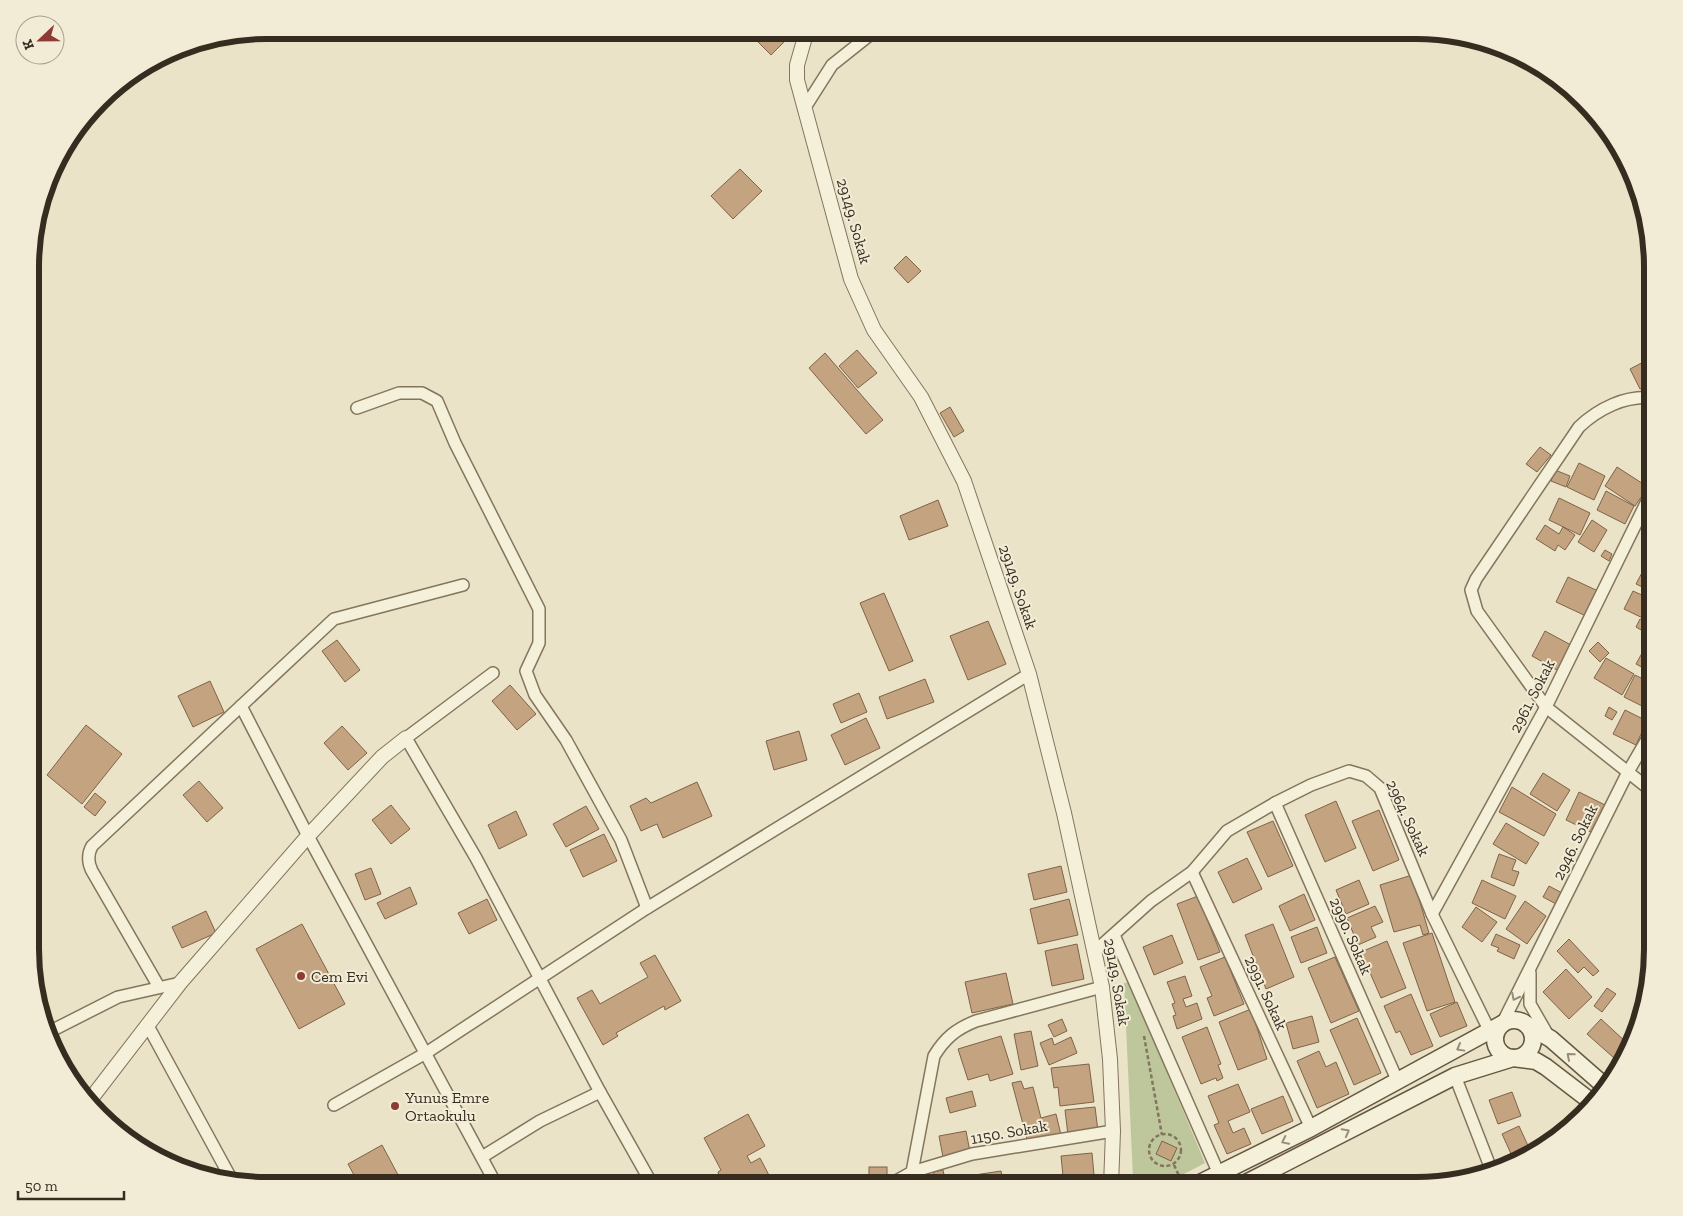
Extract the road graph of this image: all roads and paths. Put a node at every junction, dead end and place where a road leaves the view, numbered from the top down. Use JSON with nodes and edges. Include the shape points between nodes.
{"nodes":[{"id":1,"x":804,"y":39,"type":"edge"},
{"id":2,"x":865,"y":39,"type":"edge"},
{"id":3,"x":804,"y":109,"type":"junction"},
{"id":4,"x":1644,"y":399,"type":"edge"},
{"id":5,"x":357,"y":408,"type":"dead end"},
{"id":6,"x":1644,"y":505,"type":"edge"},
{"id":7,"x":463,"y":585,"type":"dead end"},
{"id":8,"x":493,"y":673,"type":"dead end"},
{"id":9,"x":1029,"y":674,"type":"junction"},
{"id":10,"x":241,"y":706,"type":"junction"},
{"id":11,"x":1546,"y":707,"type":"junction"},
{"id":12,"x":406,"y":738,"type":"junction"},
{"id":13,"x":1644,"y":743,"type":"edge"},
{"id":14,"x":1628,"y":772,"type":"junction"},
{"id":15,"x":1644,"y":785,"type":"edge"},
{"id":16,"x":1275,"y":803,"type":"junction"},
{"id":17,"x":308,"y":836,"type":"junction"},
{"id":18,"x":1192,"y":872,"type":"junction"},
{"id":19,"x":647,"y":908,"type":"junction"},
{"id":20,"x":1432,"y":914,"type":"junction"},
{"id":21,"x":1114,"y":935,"type":"junction"},
{"id":22,"x":1094,"y":952,"type":"junction"},
{"id":23,"x":1530,"y":972,"type":"junction"},
{"id":24,"x":542,"y":979,"type":"junction"},
{"id":25,"x":180,"y":983,"type":"junction"},
{"id":26,"x":159,"y":987,"type":"junction"},
{"id":27,"x":1102,"y":987,"type":"junction"},
{"id":28,"x":1530,"y":1004,"type":"junction"},
{"id":29,"x":1527,"y":1025,"type":"junction"},
{"id":30,"x":148,"y":1026,"type":"junction"},
{"id":31,"x":53,"y":1030,"type":"edge"},
{"id":32,"x":1143,"y":1032,"type":"dead end"},
{"id":33,"x":1496,"y":1034,"type":"junction"},
{"id":34,"x":1551,"y":1039,"type":"junction"},
{"id":35,"x":426,"y":1053,"type":"junction"},
{"id":36,"x":1512,"y":1058,"type":"junction"},
{"id":37,"x":1455,"y":1076,"type":"junction"},
{"id":38,"x":1398,"y":1082,"type":"junction"},
{"id":39,"x":1601,"y":1083,"type":"edge"},
{"id":40,"x":600,"y":1092,"type":"junction"},
{"id":41,"x":93,"y":1097,"type":"edge"},
{"id":42,"x":1588,"y":1099,"type":"edge"},
{"id":43,"x":334,"y":1105,"type":"dead end"},
{"id":44,"x":1310,"y":1128,"type":"junction"},
{"id":45,"x":1113,"y":1131,"type":"junction"},
{"id":46,"x":1162,"y":1135,"type":"junction"},
{"id":47,"x":482,"y":1157,"type":"junction"},
{"id":48,"x":1174,"y":1164,"type":"junction"},
{"id":49,"x":1490,"y":1165,"type":"edge"},
{"id":50,"x":912,"y":1172,"type":"junction"},
{"id":51,"x":229,"y":1174,"type":"edge"},
{"id":52,"x":1219,"y":1174,"type":"junction"},
{"id":53,"x":492,"y":1177,"type":"edge"},
{"id":54,"x":648,"y":1177,"type":"edge"},
{"id":55,"x":903,"y":1177,"type":"edge"},
{"id":56,"x":1111,"y":1177,"type":"edge"},
{"id":57,"x":1180,"y":1177,"type":"edge"},
{"id":58,"x":1213,"y":1177,"type":"edge"},
{"id":59,"x":1258,"y":1177,"type":"edge"}],
"edges":[{"from":1,"to":3,"type":"street","name":"29149. Sokak","via":[[797,65]]},
{"from":2,"to":3,"type":"street","via":[[832,65]]},
{"from":3,"to":9,"type":"street","name":"29149. Sokak","via":[[852,278],[874,330],[921,397],[964,482]]},
{"from":4,"to":11,"type":"street","via":[[1624,400],[1592,415],[1579,427],[1471,590],[1477,611]]},
{"from":5,"to":19,"type":"street","via":[[399,393],[422,393],[437,400],[539,610],[539,643],[526,671],[535,695],[566,740],[620,840]]},
{"from":6,"to":11,"type":"street","name":"2961. Sokak"},
{"from":7,"to":10,"type":"street","via":[[334,619]]},
{"from":8,"to":12,"type":"street"},
{"from":9,"to":19,"type":"street"},
{"from":9,"to":22,"type":"street","name":"29149. Sokak"},
{"from":10,"to":17,"type":"street"},
{"from":10,"to":26,"type":"street","via":[[89,851],[88,862],[92,871]]},
{"from":11,"to":14,"type":"street"},
{"from":11,"to":20,"type":"street","name":"2961. Sokak"},
{"from":12,"to":17,"type":"street","via":[[382,757]]},
{"from":12,"to":24,"type":"street"},
{"from":13,"to":14,"type":"street","name":"2946. Sokak"},
{"from":14,"to":15,"type":"street"},
{"from":14,"to":23,"type":"street","name":"2946. Sokak"},
{"from":16,"to":18,"type":"street","name":"2964. Sokak","via":[[1227,831]]},
{"from":16,"to":20,"type":"street","name":"2964. Sokak","via":[[1311,785],[1349,772],[1358,772],[1373,781],[1380,788]]},
{"from":16,"to":38,"type":"street","name":"2990. Sokak"},
{"from":17,"to":25,"type":"street"},
{"from":17,"to":35,"type":"street"},
{"from":18,"to":21,"type":"street","name":"2964. Sokak","via":[[1151,901]]},
{"from":18,"to":44,"type":"street","name":"2991. Sokak"},
{"from":19,"to":24,"type":"street"},
{"from":20,"to":33,"type":"street","name":"2964. Sokak"},
{"from":21,"to":22,"type":"street","name":"2964. Sokak"},
{"from":21,"to":52,"type":"street"},
{"from":22,"to":27,"type":"street","name":"29149. Sokak"},
{"from":23,"to":28,"type":"street"},
{"from":23,"to":33,"type":"street","name":"2946. Sokak","one_way":true},
{"from":24,"to":35,"type":"street"},
{"from":24,"to":40,"type":"street"},
{"from":25,"to":26,"type":"street"},
{"from":25,"to":30,"type":"street"},
{"from":26,"to":31,"type":"street","via":[[118,997]]},
{"from":27,"to":45,"type":"street","name":"29149. Sokak","via":[[1110,1058]]},
{"from":27,"to":50,"type":"street","via":[[976,1021],[958,1028],[943,1040],[934,1056]]},
{"from":28,"to":29,"type":"street"},
{"from":28,"to":34,"type":"street"},
{"from":29,"to":33,"type":"main road","via":[[1515,1020]]},
{"from":29,"to":34,"type":"main road"},
{"from":29,"to":36,"type":"main road","via":[[1532,1034],[1531,1047],[1523,1056]]},
{"from":30,"to":41,"type":"street"},
{"from":30,"to":51,"type":"street"},
{"from":32,"to":46,"type":"path"},
{"from":33,"to":36,"type":"main road","via":[[1503,1054]]},
{"from":33,"to":38,"type":"main road","one_way":true},
{"from":39,"to":34,"type":"main road","one_way":true},
{"from":35,"to":43,"type":"street"},
{"from":35,"to":47,"type":"street"},
{"from":36,"to":37,"type":"main road"},
{"from":36,"to":42,"type":"main road","via":[[1536,1061]]},
{"from":37,"to":49,"type":"street"},
{"from":59,"to":37,"type":"main road","one_way":true},
{"from":38,"to":44,"type":"main road"},
{"from":40,"to":47,"type":"street","via":[[540,1121]]},
{"from":40,"to":54,"type":"street"},
{"from":44,"to":52,"type":"main road","one_way":true},
{"from":45,"to":50,"type":"street","name":"1150. Sokak","via":[[972,1154]]},
{"from":45,"to":56,"type":"street","name":"29149. Sokak"},
{"from":46,"to":48,"type":"path","via":[[1174,1138],[1180,1146],[1180,1156]]},
{"from":46,"to":48,"type":"path","via":[[1149,1147],[1151,1157],[1158,1165]]},
{"from":47,"to":53,"type":"street"},
{"from":48,"to":57,"type":"path"},
{"from":50,"to":55,"type":"street","name":"1150. Sokak"},
{"from":52,"to":58,"type":"main road"}]}
